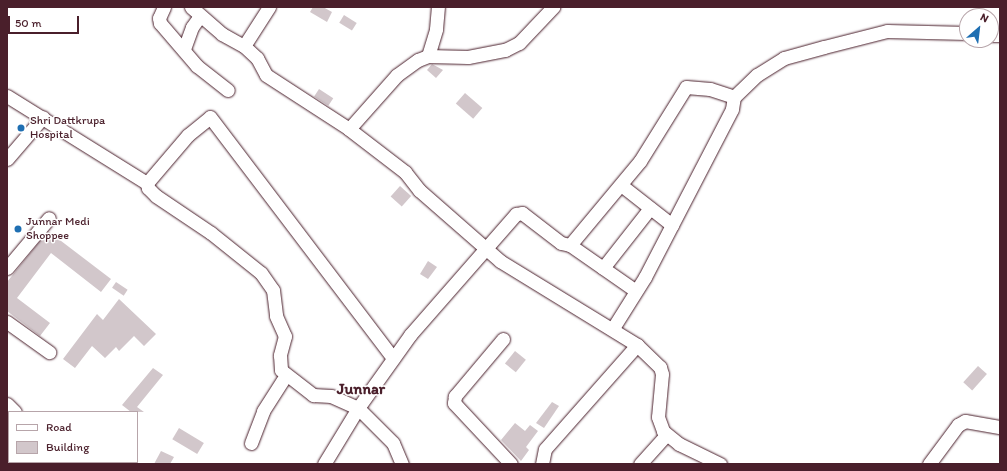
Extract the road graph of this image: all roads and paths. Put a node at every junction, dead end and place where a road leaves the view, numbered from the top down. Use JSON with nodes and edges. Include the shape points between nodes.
{"nodes":[{"id":1,"x":164,"y":7,"type":"edge"},
{"id":2,"x":269,"y":7,"type":"edge"},
{"id":3,"x":438,"y":7,"type":"edge"},
{"id":4,"x":553,"y":7,"type":"edge"},
{"id":5,"x":195,"y":12,"type":"edge"},
{"id":6,"x":959,"y":33,"type":"edge"},
{"id":7,"x":244,"y":46,"type":"junction"},
{"id":8,"x":184,"y":48,"type":"junction"},
{"id":9,"x":428,"y":56,"type":"junction"},
{"id":10,"x":228,"y":90,"type":"dead end"},
{"id":11,"x":7,"y":96,"type":"edge"},
{"id":12,"x":734,"y":97,"type":"junction"},
{"id":13,"x":42,"y":117,"type":"junction"},
{"id":14,"x":349,"y":129,"type":"junction"},
{"id":15,"x":7,"y":159,"type":"edge"},
{"id":16,"x":147,"y":183,"type":"junction"},
{"id":17,"x":621,"y":184,"type":"junction"},
{"id":18,"x":650,"y":208,"type":"junction"},
{"id":19,"x":49,"y":218,"type":"dead end"},
{"id":20,"x":672,"y":225,"type":"junction"},
{"id":21,"x":570,"y":245,"type":"junction"},
{"id":22,"x":486,"y":249,"type":"junction"},
{"id":23,"x":7,"y":268,"type":"edge"},
{"id":24,"x":603,"y":268,"type":"junction"},
{"id":25,"x":636,"y":291,"type":"junction"},
{"id":26,"x":7,"y":322,"type":"edge"},
{"id":27,"x":613,"y":328,"type":"junction"},
{"id":28,"x":504,"y":339,"type":"dead end"},
{"id":29,"x":637,"y":345,"type":"junction"},
{"id":30,"x":49,"y":352,"type":"dead end"},
{"id":31,"x":393,"y":358,"type":"junction"},
{"id":32,"x":286,"y":375,"type":"junction"},
{"id":33,"x":358,"y":408,"type":"junction"},
{"id":34,"x":1000,"y":427,"type":"edge"},
{"id":35,"x":666,"y":435,"type":"junction"},
{"id":36,"x":251,"y":443,"type":"dead end"},
{"id":37,"x":324,"y":464,"type":"edge"},
{"id":38,"x":402,"y":464,"type":"edge"},
{"id":39,"x":511,"y":464,"type":"edge"},
{"id":40,"x":542,"y":464,"type":"edge"},
{"id":41,"x":640,"y":464,"type":"edge"},
{"id":42,"x":720,"y":464,"type":"edge"},
{"id":43,"x":929,"y":464,"type":"edge"}],
"edges":[{"from":1,"to":8,"type":"street","via":[[159,18],[160,23]]},
{"from":2,"to":7,"type":"street"},
{"from":3,"to":9,"type":"street","via":[[436,29]]},
{"from":4,"to":9,"type":"street","via":[[519,43],[505,50],[468,56]]},
{"from":5,"to":7,"type":"street","via":[[222,34]]},
{"from":5,"to":8,"type":"street"},
{"from":6,"to":12,"type":"street","via":[[887,31],[784,58],[757,75]]},
{"from":7,"to":14,"type":"street","via":[[257,58],[266,75]]},
{"from":8,"to":10,"type":"street","via":[[197,66]]},
{"from":9,"to":14,"type":"street","via":[[397,74]]},
{"from":11,"to":13,"type":"street"},
{"from":12,"to":17,"type":"street","via":[[710,89],[686,87],[640,161]]},
{"from":12,"to":20,"type":"street","via":[[732,109]]},
{"from":13,"to":15,"type":"street"},
{"from":13,"to":16,"type":"street"},
{"from":14,"to":22,"type":"street","via":[[405,172],[420,190]]},
{"from":16,"to":31,"type":"street","via":[[188,135],[210,117]]},
{"from":16,"to":32,"type":"street","via":[[148,188],[156,196],[211,233],[269,283],[273,290],[278,324],[285,336],[280,364]]},
{"from":17,"to":18,"type":"street"},
{"from":17,"to":21,"type":"street"},
{"from":18,"to":20,"type":"street"},
{"from":18,"to":24,"type":"street"},
{"from":19,"to":23,"type":"street"},
{"from":20,"to":25,"type":"street"},
{"from":21,"to":22,"type":"street","via":[[561,243],[522,213],[516,214]]},
{"from":21,"to":24,"type":"street"},
{"from":22,"to":27,"type":"street","via":[[529,279]]},
{"from":22,"to":31,"type":"street"},
{"from":24,"to":25,"type":"street"},
{"from":25,"to":27,"type":"street"},
{"from":26,"to":30,"type":"street"},
{"from":27,"to":29,"type":"street"},
{"from":28,"to":39,"type":"street","via":[[455,396],[454,403]]},
{"from":29,"to":35,"type":"street","via":[[660,367],[662,374],[659,423]]},
{"from":29,"to":40,"type":"street","via":[[545,449]]},
{"from":31,"to":33,"type":"street"},
{"from":32,"to":33,"type":"street","via":[[312,395],[331,396]]},
{"from":32,"to":36,"type":"street","via":[[263,411]]},
{"from":33,"to":37,"type":"street"},
{"from":33,"to":38,"type":"street","via":[[393,443]]},
{"from":34,"to":43,"type":"street","via":[[964,421],[958,425]]},
{"from":35,"to":41,"type":"street"},
{"from":35,"to":42,"type":"street"}]}
